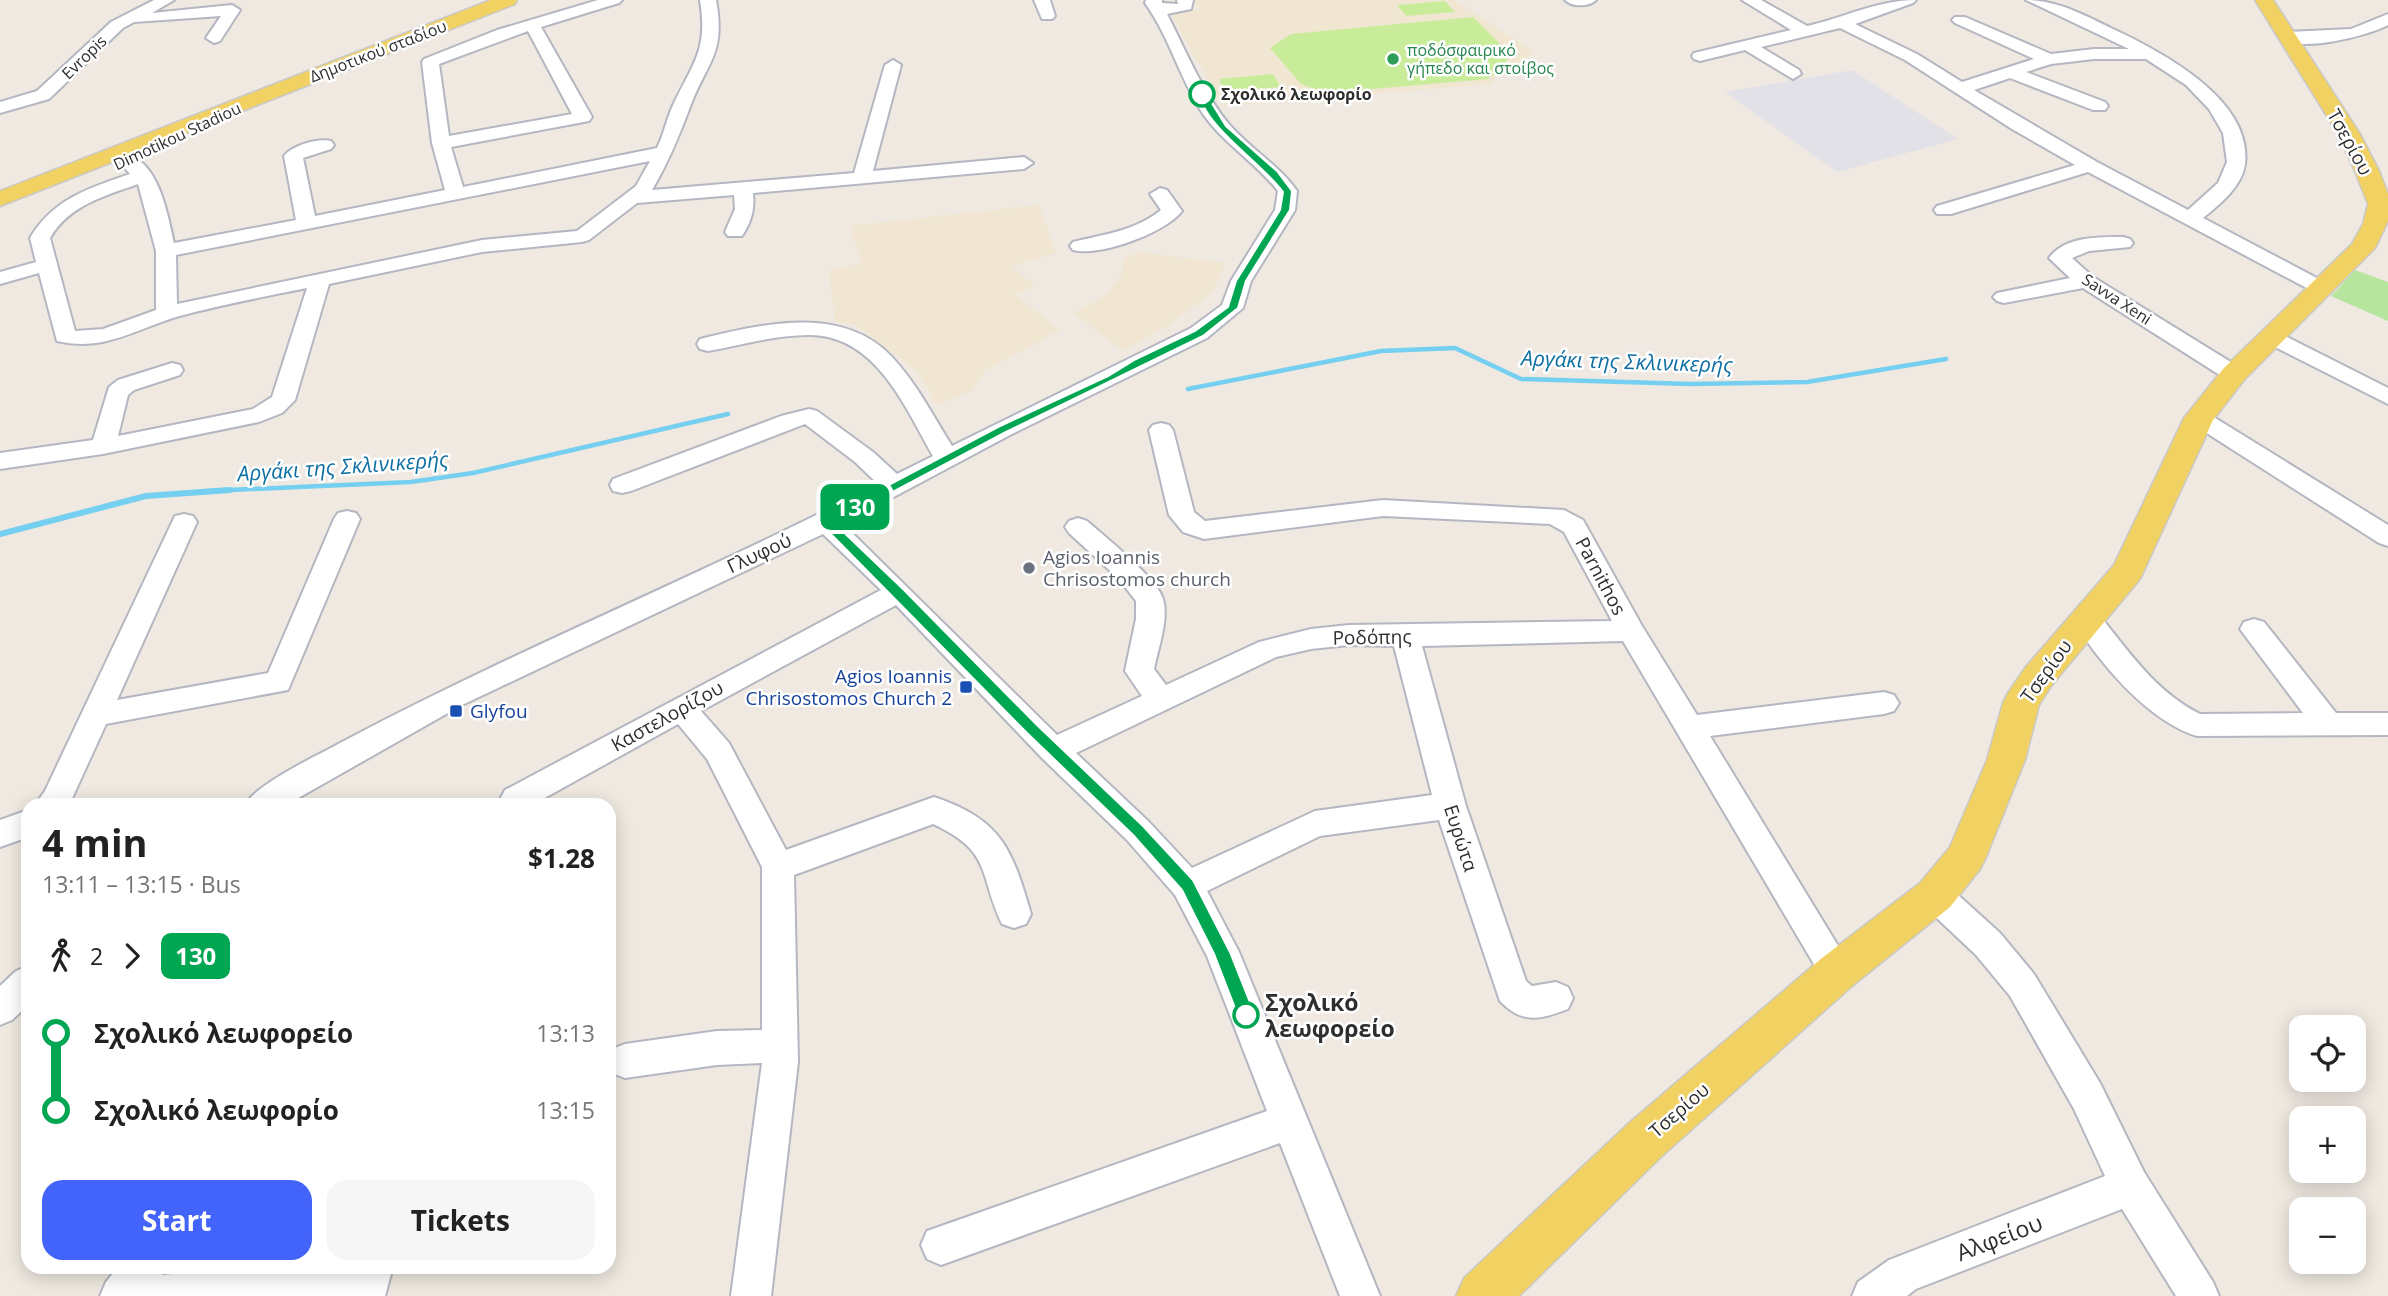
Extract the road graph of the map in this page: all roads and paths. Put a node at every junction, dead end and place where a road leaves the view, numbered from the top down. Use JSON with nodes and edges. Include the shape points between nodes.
{"nodes":[{"id":1,"x":166,"y":0,"type":"edge"},
{"id":2,"x":508,"y":0,"type":"edge"},
{"id":3,"x":614,"y":0,"type":"edge"},
{"id":4,"x":708,"y":0,"type":"edge"},
{"id":5,"x":1042,"y":0,"type":"edge"},
{"id":6,"x":1185,"y":0,"type":"edge"},
{"id":7,"x":1573,"y":0,"type":"edge"},
{"id":8,"x":1588,"y":0,"type":"edge"},
{"id":9,"x":1750,"y":0,"type":"edge"},
{"id":10,"x":1908,"y":0,"type":"edge"},
{"id":11,"x":2034,"y":0,"type":"edge"},
{"id":12,"x":2264,"y":0,"type":"edge"},
{"id":13,"x":1155,"y":4,"type":"edge"},
{"id":14,"x":1047,"y":16,"type":"dead end"},
{"id":15,"x":126,"y":19,"type":"junction"},
{"id":16,"x":2388,"y":19,"type":"edge"},
{"id":17,"x":1960,"y":20,"type":"dead end"},
{"id":18,"x":1842,"y":23,"type":"junction"},
{"id":19,"x":532,"y":24,"type":"junction"},
{"id":20,"x":2370,"y":30,"type":"junction"},
{"id":21,"x":1805,"y":32,"type":"junction"},
{"id":22,"x":214,"y":37,"type":"dead end"},
{"id":23,"x":2287,"y":37,"type":"junction"},
{"id":24,"x":2388,"y":37,"type":"edge"},
{"id":25,"x":1748,"y":45,"type":"junction"},
{"id":26,"x":2151,"y":54,"type":"junction"},
{"id":27,"x":1700,"y":56,"type":"dead end"},
{"id":28,"x":2049,"y":59,"type":"junction"},
{"id":29,"x":893,"y":65,"type":"dead end"},
{"id":30,"x":2010,"y":72,"type":"junction"},
{"id":31,"x":1793,"y":74,"type":"dead end"},
{"id":32,"x":1962,"y":88,"type":"junction"},
{"id":33,"x":248,"y":102,"type":"junction"},
{"id":34,"x":2099,"y":106,"type":"dead end"},
{"id":35,"x":0,"y":108,"type":"edge"},
{"id":36,"x":441,"y":143,"type":"junction"},
{"id":37,"x":325,"y":145,"type":"dead end"},
{"id":38,"x":661,"y":153,"type":"junction"},
{"id":39,"x":1024,"y":163,"type":"dead end"},
{"id":40,"x":2090,"y":166,"type":"junction"},
{"id":41,"x":134,"y":168,"type":"junction"},
{"id":42,"x":862,"y":178,"type":"junction"},
{"id":43,"x":18,"y":183,"type":"edge"},
{"id":44,"x":743,"y":189,"type":"junction"},
{"id":45,"x":456,"y":194,"type":"junction"},
{"id":46,"x":1160,"y":194,"type":"dead end"},
{"id":47,"x":632,"y":198,"type":"junction"},
{"id":48,"x":0,"y":199,"type":"edge"},
{"id":49,"x":2384,"y":205,"type":"edge"},
{"id":50,"x":1944,"y":210,"type":"dead end"},
{"id":51,"x":0,"y":215,"type":"edge"},
{"id":52,"x":2189,"y":219,"type":"junction"},
{"id":53,"x":306,"y":222,"type":"junction"},
{"id":54,"x":735,"y":232,"type":"dead end"},
{"id":55,"x":2123,"y":243,"type":"dead end"},
{"id":56,"x":1080,"y":246,"type":"dead end"},
{"id":57,"x":166,"y":251,"type":"junction"},
{"id":58,"x":47,"y":265,"type":"junction"},
{"id":59,"x":0,"y":278,"type":"edge"},
{"id":60,"x":320,"y":280,"type":"junction"},
{"id":61,"x":2085,"y":281,"type":"junction"},
{"id":62,"x":2323,"y":289,"type":"junction"},
{"id":63,"x":2004,"y":296,"type":"dead end"},
{"id":64,"x":167,"y":313,"type":"junction"},
{"id":65,"x":2271,"y":336,"type":"junction"},
{"id":66,"x":708,"y":344,"type":"dead end"},
{"id":67,"x":172,"y":370,"type":"dead end"},
{"id":68,"x":2234,"y":374,"type":"junction"},
{"id":69,"x":2388,"y":397,"type":"edge"},
{"id":70,"x":2199,"y":418,"type":"junction"},
{"id":71,"x":1161,"y":430,"type":"dead end"},
{"id":72,"x":103,"y":446,"type":"junction"},
{"id":73,"x":948,"y":460,"type":"junction"},
{"id":74,"x":0,"y":461,"type":"edge"},
{"id":75,"x":622,"y":485,"type":"dead end"},
{"id":76,"x":896,"y":487,"type":"junction"},
{"id":77,"x":347,"y":519,"type":"dead end"},
{"id":78,"x":184,"y":522,"type":"dead end"},
{"id":79,"x":825,"y":522,"type":"junction"},
{"id":80,"x":1078,"y":527,"type":"dead end"},
{"id":81,"x":2388,"y":537,"type":"edge"},
{"id":82,"x":899,"y":592,"type":"junction"},
{"id":83,"x":2086,"y":618,"type":"junction"},
{"id":84,"x":2255,"y":629,"type":"dead end"},
{"id":85,"x":1631,"y":631,"type":"junction"},
{"id":86,"x":1405,"y":636,"type":"junction"},
{"id":87,"x":1161,"y":699,"type":"junction"},
{"id":88,"x":1884,"y":703,"type":"dead end"},
{"id":89,"x":682,"y":708,"type":"junction"},
{"id":90,"x":95,"y":715,"type":"junction"},
{"id":91,"x":2327,"y":723,"type":"junction"},
{"id":92,"x":2388,"y":724,"type":"edge"},
{"id":93,"x":1690,"y":727,"type":"junction"},
{"id":94,"x":1053,"y":750,"type":"junction"},
{"id":95,"x":57,"y":798,"type":"edge"},
{"id":96,"x":272,"y":798,"type":"edge"},
{"id":97,"x":518,"y":798,"type":"edge"},
{"id":98,"x":1450,"y":806,"type":"junction"},
{"id":99,"x":21,"y":826,"type":"edge"},
{"id":100,"x":0,"y":834,"type":"edge"},
{"id":101,"x":778,"y":867,"type":"junction"},
{"id":102,"x":1187,"y":885,"type":"junction"},
{"id":103,"x":1935,"y":895,"type":"junction"},
{"id":104,"x":1014,"y":914,"type":"dead end"},
{"id":105,"x":1837,"y":972,"type":"junction"},
{"id":106,"x":21,"y":989,"type":"edge"},
{"id":107,"x":1556,"y":998,"type":"dead end"},
{"id":108,"x":0,"y":1009,"type":"edge"},
{"id":109,"x":780,"y":1046,"type":"junction"},
{"id":110,"x":625,"y":1061,"type":"dead end"},
{"id":111,"x":1288,"y":1122,"type":"junction"},
{"id":112,"x":2130,"y":1186,"type":"junction"},
{"id":113,"x":941,"y":1245,"type":"dead end"},
{"id":114,"x":139,"y":1274,"type":"edge"},
{"id":115,"x":120,"y":1296,"type":"edge"},
{"id":116,"x":154,"y":1296,"type":"edge"},
{"id":117,"x":365,"y":1296,"type":"edge"},
{"id":118,"x":751,"y":1296,"type":"edge"},
{"id":119,"x":1360,"y":1296,"type":"edge"},
{"id":120,"x":1482,"y":1296,"type":"edge"},
{"id":121,"x":1872,"y":1296,"type":"edge"},
{"id":122,"x":2199,"y":1296,"type":"edge"}],
"edges":[{"from":1,"to":15,"type":"street","name":"Evropis"},
{"from":2,"to":33,"type":"main road","name":"Δημοτικού σταδίου"},
{"from":3,"to":19,"type":"street"},
{"from":4,"to":38,"type":"street","via":[[712,23],[707,57]]},
{"from":5,"to":14,"type":"street"},
{"from":6,"to":13,"type":"street","via":[[1186,6],[1180,9]]},
{"from":7,"to":8,"type":"street"},
{"from":9,"to":21,"type":"street"},
{"from":10,"to":18,"type":"street"},
{"from":11,"to":26,"type":"street"},
{"from":12,"to":23,"type":"main road","name":"Τσερίου"},
{"from":13,"to":73,"type":"street","name":"Γλυφού","via":[[1223,128],[1288,191],[1285,210],[1241,281],[1232,308],[1209,326]]},
{"from":15,"to":22,"type":"street","via":[[232,10]]},
{"from":15,"to":35,"type":"street","name":"Evropis","via":[[43,94]]},
{"from":16,"to":20,"type":"street"},
{"from":17,"to":28,"type":"street"},
{"from":18,"to":21,"type":"street"},
{"from":18,"to":32,"type":"street"},
{"from":19,"to":36,"type":"street","via":[[430,62]]},
{"from":19,"to":36,"type":"street","via":[[583,117]]},
{"from":20,"to":23,"type":"street","via":[[2328,38]]},
{"from":20,"to":24,"type":"street"},
{"from":21,"to":25,"type":"street"},
{"from":23,"to":49,"type":"main road","name":"Τσερίου","via":[[2348,134]]},
{"from":25,"to":27,"type":"street"},
{"from":25,"to":31,"type":"street"},
{"from":26,"to":28,"type":"street"},
{"from":26,"to":52,"type":"street","via":[[2220,108],[2233,139],[2236,163],[2224,189]]},
{"from":28,"to":30,"type":"street"},
{"from":29,"to":42,"type":"street"},
{"from":30,"to":32,"type":"street"},
{"from":30,"to":34,"type":"street"},
{"from":32,"to":40,"type":"street"},
{"from":33,"to":41,"type":"main road","name":"Dimotikou Stadiou"},
{"from":33,"to":43,"type":"main road","name":"Dimotikou Stadiou","via":[[75,169]]},
{"from":36,"to":45,"type":"street"},
{"from":37,"to":53,"type":"street","via":[[293,156]]},
{"from":38,"to":45,"type":"street"},
{"from":38,"to":47,"type":"street","via":[[644,189]]},
{"from":39,"to":42,"type":"street"},
{"from":40,"to":50,"type":"street"},
{"from":40,"to":52,"type":"street"},
{"from":41,"to":43,"type":"main road","name":"Dimotikou Stadiou"},
{"from":41,"to":57,"type":"street","via":[[147,181]]},
{"from":41,"to":58,"type":"street","via":[[72,203],[47,223],[40,238]]},
{"from":42,"to":44,"type":"street"},
{"from":43,"to":48,"type":"main road"},
{"from":43,"to":51,"type":"main road"},
{"from":44,"to":47,"type":"street"},
{"from":44,"to":54,"type":"street","via":[[745,209]]},
{"from":45,"to":53,"type":"street"},
{"from":46,"to":56,"type":"street","via":[[1172,211],[1155,226],[1125,238]]},
{"from":47,"to":60,"type":"street","via":[[582,236],[482,246]]},
{"from":49,"to":62,"type":"main road","name":"Τσερίου","via":[[2362,248]]},
{"from":52,"to":62,"type":"street"},
{"from":53,"to":57,"type":"street"},
{"from":55,"to":61,"type":"street","name":"Savva Xeni","via":[[2084,244],[2059,258]]},
{"from":57,"to":64,"type":"street"},
{"from":58,"to":59,"type":"street"},
{"from":58,"to":64,"type":"street","via":[[65,336],[107,335]]},
{"from":60,"to":64,"type":"street"},
{"from":60,"to":72,"type":"street","via":[[283,400],[274,408],[259,415]]},
{"from":61,"to":63,"type":"street"},
{"from":61,"to":68,"type":"street","name":"Savva Xeni"},
{"from":62,"to":65,"type":"main road","name":"Τσερίου"},
{"from":65,"to":68,"type":"main road","name":"Τσερίου"},
{"from":65,"to":69,"type":"street"},
{"from":66,"to":73,"type":"street","via":[[825,329],[854,337],[878,355],[900,382]]},
{"from":67,"to":72,"type":"street","via":[[117,392]]},
{"from":68,"to":70,"type":"main road","name":"Τσερίου"},
{"from":70,"to":81,"type":"street"},
{"from":70,"to":83,"type":"main road","name":"Τσερίου","via":[[2128,571]]},
{"from":71,"to":85,"type":"street","name":"Parnithos","via":[[1182,514],[1192,526],[1204,530],[1383,508],[1564,519],[1574,526]]},
{"from":72,"to":74,"type":"street"},
{"from":73,"to":76,"type":"street","name":"Γλυφού"},
{"from":75,"to":76,"type":"street","via":[[809,416]]},
{"from":76,"to":79,"type":"street","name":"Γλυφού"},
{"from":77,"to":90,"type":"street","via":[[278,682]]},
{"from":78,"to":90,"type":"street"},
{"from":79,"to":82,"type":"street"},
{"from":79,"to":96,"type":"street","name":"Γλυφού","via":[[452,697]]},
{"from":80,"to":87,"type":"street","via":[[1150,599],[1139,671]]},
{"from":82,"to":89,"type":"street","name":"Καστελορίζου"},
{"from":82,"to":94,"type":"street"},
{"from":83,"to":91,"type":"street","via":[[2160,705],[2177,717],[2197,725]]},
{"from":83,"to":103,"type":"main road","name":"Τσερίου","via":[[2021,703],[2004,764],[1966,857]]},
{"from":84,"to":91,"type":"street"},
{"from":85,"to":86,"type":"street","name":"Ροδόπης"},
{"from":85,"to":93,"type":"street","name":"Parnithos"},
{"from":86,"to":87,"type":"street","name":"Ροδόπης","via":[[1349,635],[1269,649]]},
{"from":86,"to":98,"type":"street","name":"Ευρώτα"},
{"from":87,"to":94,"type":"street","name":"Ροδόπης"},
{"from":88,"to":93,"type":"street"},
{"from":89,"to":97,"type":"street","name":"Καστελορίζου"},
{"from":89,"to":101,"type":"street","via":[[718,751]]},
{"from":90,"to":95,"type":"street"},
{"from":91,"to":92,"type":"street"},
{"from":93,"to":105,"type":"street","name":"Parnithos"},
{"from":94,"to":102,"type":"street"},
{"from":98,"to":102,"type":"street","via":[[1315,824]]},
{"from":98,"to":107,"type":"street","name":"Ευρώτα","via":[[1512,989],[1525,1003]]},
{"from":99,"to":100,"type":"street"},
{"from":101,"to":104,"type":"street","via":[[934,810],[984,837],[999,861]]},
{"from":101,"to":109,"type":"street"},
{"from":102,"to":111,"type":"street","via":[[1222,952]]},
{"from":103,"to":105,"type":"main road","name":"Τσερίου"},
{"from":103,"to":112,"type":"street","via":[[2022,985],[2087,1096]]},
{"from":105,"to":120,"type":"main road","name":"Τσερίου","via":[[1645,1140]]},
{"from":106,"to":108,"type":"street"},
{"from":109,"to":110,"type":"street","via":[[717,1048]]},
{"from":109,"to":118,"type":"street"},
{"from":111,"to":113,"type":"street"},
{"from":111,"to":119,"type":"street"},
{"from":112,"to":121,"type":"street","name":"Αλφείου","via":[[1903,1274]]},
{"from":112,"to":122,"type":"street"},
{"from":114,"to":115,"type":"street"},
{"from":116,"to":117,"type":"street","via":[[371,1274]]}]}
